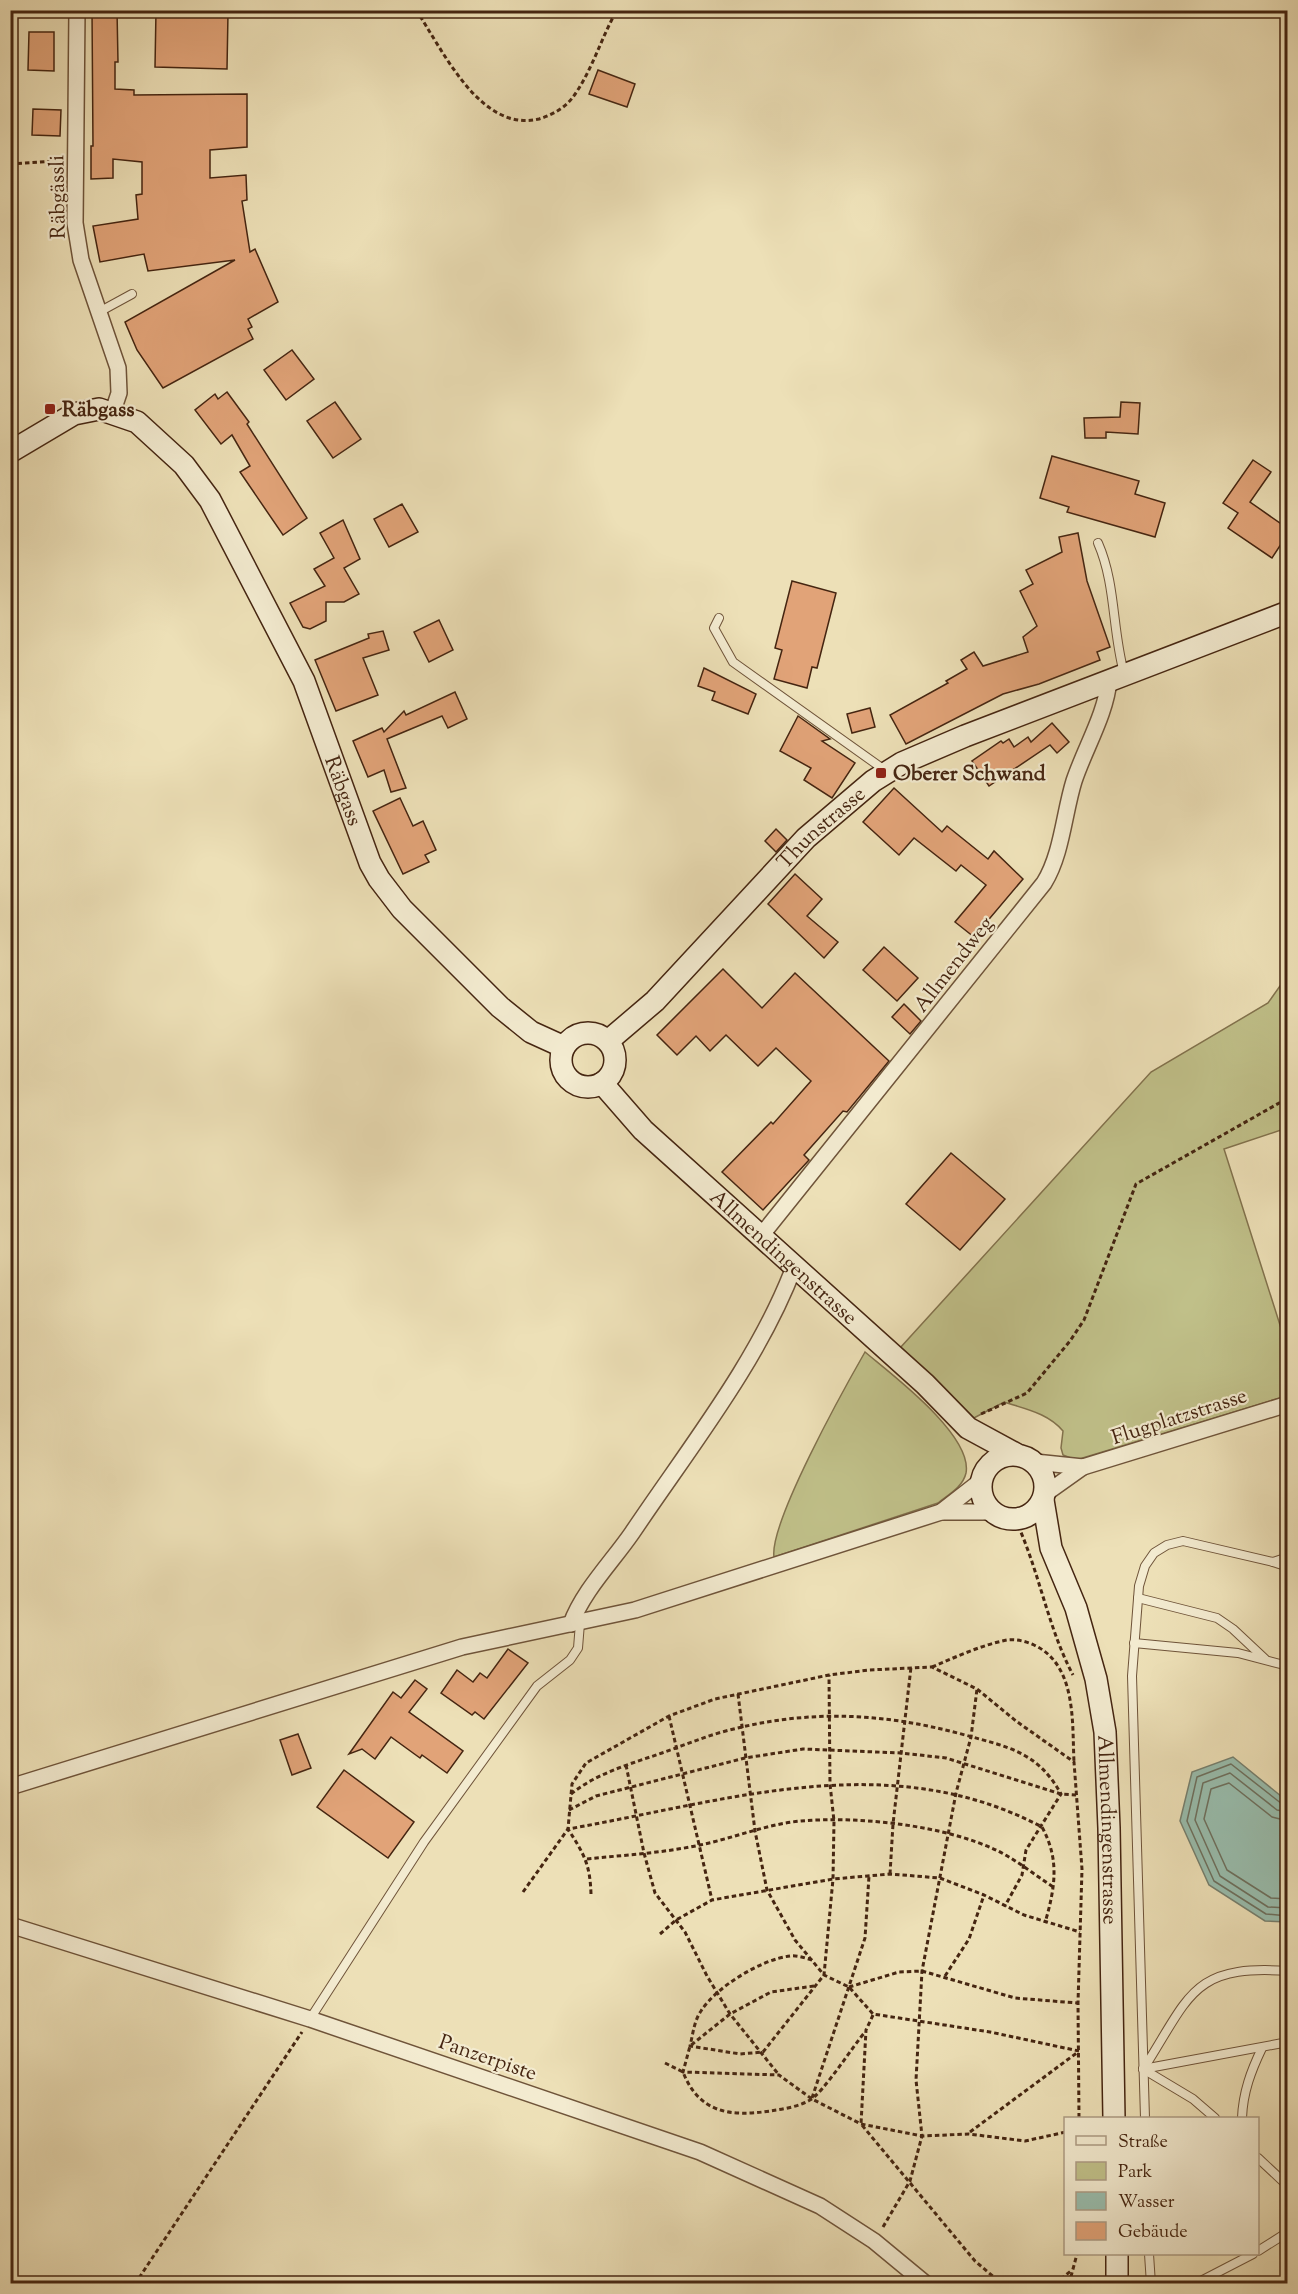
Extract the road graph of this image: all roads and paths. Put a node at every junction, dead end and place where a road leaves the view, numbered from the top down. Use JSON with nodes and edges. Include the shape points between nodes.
{"nodes":[{"id":1,"x":77,"y":10,"type":"edge"},
{"id":2,"x":416,"y":10,"type":"edge"},
{"id":3,"x":617,"y":10,"type":"edge"},
{"id":4,"x":10,"y":164,"type":"edge"},
{"id":5,"x":77,"y":194,"type":"junction"},
{"id":6,"x":132,"y":294,"type":"dead end"},
{"id":7,"x":99,"y":312,"type":"junction"},
{"id":8,"x":113,"y":411,"type":"junction"},
{"id":9,"x":10,"y":452,"type":"edge"},
{"id":10,"x":1098,"y":543,"type":"dead end"},
{"id":11,"x":1287,"y":612,"type":"edge"},
{"id":12,"x":719,"y":618,"type":"dead end"},
{"id":13,"x":1116,"y":677,"type":"junction"},
{"id":14,"x":887,"y":772,"type":"junction"},
{"id":15,"x":608,"y":1041,"type":"junction"},
{"id":16,"x":564,"y":1047,"type":"junction"},
{"id":17,"x":602,"y":1083,"type":"junction"},
{"id":18,"x":1287,"y":1098,"type":"edge"},
{"id":19,"x":759,"y":1237,"type":"junction"},
{"id":20,"x":794,"y":1267,"type":"junction"},
{"id":21,"x":1287,"y":1404,"type":"edge"},
{"id":22,"x":968,"y":1428,"type":"junction"},
{"id":23,"x":1026,"y":1458,"type":"junction"},
{"id":24,"x":1083,"y":1467,"type":"junction"},
{"id":25,"x":983,"y":1476,"type":"junction"},
{"id":26,"x":1044,"y":1497,"type":"junction"},
{"id":27,"x":941,"y":1512,"type":"junction"},
{"id":28,"x":993,"y":1512,"type":"junction"},
{"id":29,"x":1015,"y":1520,"type":"junction"},
{"id":30,"x":1051,"y":1548,"type":"junction"},
{"id":31,"x":1287,"y":1557,"type":"edge"},
{"id":32,"x":1273,"y":1562,"type":"junction"},
{"id":33,"x":1287,"y":1567,"type":"edge"},
{"id":34,"x":1137,"y":1598,"type":"junction"},
{"id":35,"x":576,"y":1624,"type":"junction"},
{"id":36,"x":1134,"y":1643,"type":"junction"},
{"id":37,"x":1266,"y":1661,"type":"junction"},
{"id":38,"x":1287,"y":1666,"type":"edge"},
{"id":39,"x":911,"y":1667,"type":"junction"},
{"id":40,"x":932,"y":1667,"type":"junction"},
{"id":41,"x":829,"y":1676,"type":"junction"},
{"id":42,"x":1077,"y":1681,"type":"dead end"},
{"id":43,"x":977,"y":1689,"type":"junction"},
{"id":44,"x":738,"y":1694,"type":"junction"},
{"id":45,"x":669,"y":1716,"type":"junction"},
{"id":46,"x":829,"y":1716,"type":"junction"},
{"id":47,"x":906,"y":1721,"type":"junction"},
{"id":48,"x":742,"y":1727,"type":"junction"},
{"id":49,"x":971,"y":1737,"type":"junction"},
{"id":50,"x":675,"y":1749,"type":"junction"},
{"id":51,"x":830,"y":1749,"type":"junction"},
{"id":52,"x":901,"y":1753,"type":"junction"},
{"id":53,"x":745,"y":1758,"type":"junction"},
{"id":54,"x":1074,"y":1762,"type":"junction"},
{"id":55,"x":966,"y":1763,"type":"junction"},
{"id":56,"x":627,"y":1765,"type":"junction"},
{"id":57,"x":683,"y":1776,"type":"junction"},
{"id":58,"x":830,"y":1784,"type":"junction"},
{"id":59,"x":898,"y":1785,"type":"junction"},
{"id":60,"x":10,"y":1787,"type":"edge"},
{"id":61,"x":630,"y":1790,"type":"junction"},
{"id":62,"x":956,"y":1793,"type":"junction"},
{"id":63,"x":1061,"y":1794,"type":"junction"},
{"id":64,"x":569,"y":1795,"type":"junction"},
{"id":65,"x":751,"y":1795,"type":"junction"},
{"id":66,"x":1077,"y":1795,"type":"junction"},
{"id":67,"x":690,"y":1807,"type":"junction"},
{"id":68,"x":569,"y":1810,"type":"junction"},
{"id":69,"x":637,"y":1817,"type":"junction"},
{"id":70,"x":834,"y":1821,"type":"junction"},
{"id":71,"x":893,"y":1824,"type":"junction"},
{"id":72,"x":1042,"y":1827,"type":"junction"},
{"id":73,"x":568,"y":1830,"type":"junction"},
{"id":74,"x":755,"y":1831,"type":"junction"},
{"id":75,"x":949,"y":1834,"type":"junction"},
{"id":76,"x":699,"y":1845,"type":"junction"},
{"id":77,"x":644,"y":1853,"type":"junction"},
{"id":78,"x":587,"y":1859,"type":"junction"},
{"id":79,"x":1022,"y":1866,"type":"junction"},
{"id":80,"x":890,"y":1874,"type":"junction"},
{"id":81,"x":869,"y":1876,"type":"junction"},
{"id":82,"x":940,"y":1878,"type":"junction"},
{"id":83,"x":833,"y":1879,"type":"junction"},
{"id":84,"x":1055,"y":1888,"type":"junction"},
{"id":85,"x":767,"y":1890,"type":"junction"},
{"id":86,"x":523,"y":1892,"type":"dead end"},
{"id":87,"x":591,"y":1894,"type":"dead end"},
{"id":88,"x":984,"y":1894,"type":"junction"},
{"id":89,"x":712,"y":1900,"type":"junction"},
{"id":90,"x":1005,"y":1906,"type":"junction"},
{"id":91,"x":676,"y":1920,"type":"junction"},
{"id":92,"x":1045,"y":1923,"type":"junction"},
{"id":93,"x":10,"y":1924,"type":"edge"},
{"id":94,"x":1080,"y":1932,"type":"junction"},
{"id":95,"x":660,"y":1934,"type":"dead end"},
{"id":96,"x":812,"y":1960,"type":"junction"},
{"id":97,"x":922,"y":1971,"type":"junction"},
{"id":98,"x":1287,"y":1971,"type":"edge"},
{"id":99,"x":824,"y":1975,"type":"junction"},
{"id":100,"x":945,"y":1976,"type":"junction"},
{"id":101,"x":816,"y":1986,"type":"junction"},
{"id":102,"x":849,"y":1987,"type":"junction"},
{"id":103,"x":717,"y":1993,"type":"junction"},
{"id":104,"x":1078,"y":2003,"type":"junction"},
{"id":105,"x":730,"y":2014,"type":"junction"},
{"id":106,"x":873,"y":2014,"type":"junction"},
{"id":107,"x":310,"y":2019,"type":"junction"},
{"id":108,"x":920,"y":2021,"type":"junction"},
{"id":109,"x":866,"y":2030,"type":"junction"},
{"id":110,"x":1287,"y":2042,"type":"edge"},
{"id":111,"x":690,"y":2046,"type":"junction"},
{"id":112,"x":1262,"y":2048,"type":"junction"},
{"id":113,"x":1079,"y":2051,"type":"junction"},
{"id":114,"x":763,"y":2052,"type":"junction"},
{"id":115,"x":665,"y":2063,"type":"dead end"},
{"id":116,"x":1143,"y":2069,"type":"junction"},
{"id":117,"x":683,"y":2072,"type":"junction"},
{"id":118,"x":779,"y":2075,"type":"junction"},
{"id":119,"x":812,"y":2099,"type":"junction"},
{"id":120,"x":1078,"y":2117,"type":"edge"},
{"id":121,"x":1114,"y":2117,"type":"edge"},
{"id":122,"x":1145,"y":2117,"type":"edge"},
{"id":123,"x":1214,"y":2117,"type":"edge"},
{"id":124,"x":1242,"y":2117,"type":"edge"},
{"id":125,"x":861,"y":2124,"type":"junction"},
{"id":126,"x":1064,"y":2132,"type":"edge"},
{"id":127,"x":969,"y":2133,"type":"junction"},
{"id":128,"x":922,"y":2136,"type":"junction"},
{"id":129,"x":1259,"y":2160,"type":"edge"},
{"id":130,"x":909,"y":2181,"type":"junction"},
{"id":131,"x":1287,"y":2186,"type":"edge"},
{"id":132,"x":1287,"y":2232,"type":"edge"},
{"id":133,"x":874,"y":2241,"type":"junction"},
{"id":134,"x":1259,"y":2250,"type":"edge"},
{"id":135,"x":1076,"y":2255,"type":"edge"},
{"id":136,"x":1117,"y":2255,"type":"edge"},
{"id":137,"x":1149,"y":2255,"type":"edge"},
{"id":138,"x":1249,"y":2255,"type":"edge"},
{"id":139,"x":1072,"y":2270,"type":"junction"},
{"id":140,"x":135,"y":2283,"type":"edge"},
{"id":141,"x":926,"y":2283,"type":"edge"},
{"id":142,"x":1002,"y":2283,"type":"edge"},
{"id":143,"x":1055,"y":2283,"type":"edge"},
{"id":144,"x":1069,"y":2283,"type":"edge"},
{"id":145,"x":1117,"y":2283,"type":"edge"},
{"id":146,"x":1151,"y":2283,"type":"edge"},
{"id":147,"x":1195,"y":2283,"type":"edge"}],
"edges":[{"from":1,"to":5,"type":"street","name":"Räbgässli"},
{"from":2,"to":3,"type":"path","via":[[465,86],[493,112],[526,122],[551,115],[572,98]]},
{"from":4,"to":5,"type":"path","via":[[57,161]]},
{"from":5,"to":7,"type":"street","name":"Räbgässli","via":[[77,241]]},
{"from":6,"to":7,"type":"lane"},
{"from":7,"to":8,"type":"street","name":"Räbgässli","via":[[120,380]]},
{"from":8,"to":9,"type":"street","via":[[88,409],[74,414]]},
{"from":8,"to":16,"type":"street","name":"Räbgass","via":[[158,438],[210,500],[303,681],[379,879],[402,909],[500,1007],[531,1032]]},
{"from":10,"to":13,"type":"lane","via":[[1110,576]]},
{"from":11,"to":13,"type":"street","name":"Thunstrasse"},
{"from":12,"to":14,"type":"lane","via":[[714,628],[733,662]]},
{"from":13,"to":14,"type":"street","name":"Thunstrasse","via":[[934,748]]},
{"from":13,"to":19,"type":"street","name":"Allmendweg","via":[[1066,807],[1054,862],[1044,883]]},
{"from":14,"to":15,"type":"street","name":"Thunstrasse","via":[[853,795],[806,838],[655,1001]]},
{"from":15,"to":16,"type":"street","via":[[584,1032]]},
{"from":15,"to":17,"type":"street","via":[[613,1049],[614,1068]]},
{"from":16,"to":17,"type":"street","via":[[561,1065],[570,1080],[586,1087]]},
{"from":17,"to":19,"type":"street","name":"Allmendingenstrasse","via":[[626,1114]]},
{"from":18,"to":22,"type":"path","via":[[1136,1184],[1084,1320],[1070,1341],[1027,1393],[982,1413]]},
{"from":19,"to":20,"type":"street","name":"Allmendingenstrasse"},
{"from":20,"to":22,"type":"street","name":"Allmendingenstrasse","via":[[925,1384]]},
{"from":20,"to":35,"type":"street","via":[[766,1332],[582,1602]]},
{"from":21,"to":24,"type":"street","name":"Flugplatzstrasse"},
{"from":22,"to":23,"type":"street","name":"Allmendingenstrasse"},
{"from":22,"to":25,"type":"street","name":"Allmendingenstrasse"},
{"from":23,"to":24,"type":"street","name":"Flugplatzstrasse"},
{"from":23,"to":25,"type":"street","via":[[995,1460]]},
{"from":23,"to":26,"type":"street","via":[[1044,1476]]},
{"from":24,"to":26,"type":"street","name":"Flugplatzstrasse"},
{"from":25,"to":27,"type":"street"},
{"from":25,"to":28,"type":"street","via":[[983,1499]]},
{"from":26,"to":29,"type":"street","via":[[1033,1512]]},
{"from":26,"to":30,"type":"street","name":"Allmendingenstrasse"},
{"from":27,"to":28,"type":"street"},
{"from":27,"to":35,"type":"street","via":[[635,1610]]},
{"from":28,"to":29,"type":"street"},
{"from":29,"to":30,"type":"street","name":"Allmendingenstrasse"},
{"from":29,"to":42,"type":"path","via":[[1026,1541],[1047,1613]]},
{"from":30,"to":121,"type":"street","name":"Allmendingenstrasse","via":[[1084,1631],[1105,1732]]},
{"from":31,"to":32,"type":"lane"},
{"from":32,"to":33,"type":"lane"},
{"from":32,"to":34,"type":"lane","via":[[1183,1542],[1167,1545],[1154,1553],[1145,1566]]},
{"from":34,"to":36,"type":"lane"},
{"from":34,"to":37,"type":"lane","via":[[1218,1618]]},
{"from":35,"to":60,"type":"street","via":[[462,1647]]},
{"from":35,"to":107,"type":"lane","via":[[578,1648],[570,1660],[537,1686],[451,1805]]},
{"from":36,"to":37,"type":"lane","via":[[1238,1653]]},
{"from":36,"to":116,"type":"lane"},
{"from":37,"to":38,"type":"lane"},
{"from":39,"to":40,"type":"path"},
{"from":39,"to":41,"type":"path"},
{"from":39,"to":47,"type":"path"},
{"from":40,"to":43,"type":"path"},
{"from":40,"to":54,"type":"path","via":[[1008,1640],[1038,1648],[1051,1657],[1071,1702]]},
{"from":41,"to":44,"type":"path"},
{"from":41,"to":46,"type":"path"},
{"from":43,"to":49,"type":"path"},
{"from":43,"to":54,"type":"path"},
{"from":44,"to":45,"type":"path"},
{"from":44,"to":48,"type":"path"},
{"from":45,"to":50,"type":"path"},
{"from":45,"to":64,"type":"path","via":[[586,1763]]},
{"from":46,"to":47,"type":"path"},
{"from":46,"to":48,"type":"path"},
{"from":46,"to":51,"type":"path"},
{"from":47,"to":49,"type":"path"},
{"from":47,"to":52,"type":"path"},
{"from":48,"to":50,"type":"path"},
{"from":48,"to":53,"type":"path"},
{"from":49,"to":55,"type":"path"},
{"from":49,"to":63,"type":"path","via":[[1035,1761],[1052,1777]]},
{"from":50,"to":56,"type":"path"},
{"from":50,"to":57,"type":"path"},
{"from":51,"to":52,"type":"path"},
{"from":51,"to":53,"type":"path"},
{"from":51,"to":58,"type":"path"},
{"from":52,"to":55,"type":"path"},
{"from":52,"to":59,"type":"path"},
{"from":53,"to":57,"type":"path"},
{"from":53,"to":65,"type":"path"},
{"from":54,"to":66,"type":"path"},
{"from":55,"to":62,"type":"path"},
{"from":55,"to":63,"type":"path"},
{"from":56,"to":61,"type":"path"},
{"from":56,"to":64,"type":"path","via":[[585,1783]]},
{"from":57,"to":61,"type":"path"},
{"from":57,"to":67,"type":"path"},
{"from":58,"to":59,"type":"path"},
{"from":58,"to":65,"type":"path"},
{"from":58,"to":70,"type":"path"},
{"from":59,"to":62,"type":"path"},
{"from":59,"to":71,"type":"path"},
{"from":61,"to":68,"type":"path","via":[[596,1796]]},
{"from":61,"to":69,"type":"path"},
{"from":62,"to":72,"type":"path","via":[[1012,1811]]},
{"from":62,"to":75,"type":"path"},
{"from":63,"to":66,"type":"path"},
{"from":63,"to":72,"type":"path"},
{"from":64,"to":68,"type":"path"},
{"from":65,"to":67,"type":"path"},
{"from":65,"to":74,"type":"path"},
{"from":66,"to":94,"type":"path","via":[[1082,1842]]},
{"from":67,"to":69,"type":"path"},
{"from":67,"to":76,"type":"path"},
{"from":68,"to":73,"type":"path"},
{"from":69,"to":73,"type":"path"},
{"from":69,"to":77,"type":"path"},
{"from":70,"to":71,"type":"path"},
{"from":70,"to":74,"type":"path","via":[[783,1824]]},
{"from":70,"to":83,"type":"path"},
{"from":71,"to":75,"type":"path"},
{"from":71,"to":80,"type":"path"},
{"from":72,"to":79,"type":"path","via":[[1026,1850]]},
{"from":72,"to":84,"type":"path","via":[[1055,1859]]},
{"from":73,"to":78,"type":"path"},
{"from":73,"to":86,"type":"path"},
{"from":74,"to":76,"type":"path"},
{"from":74,"to":85,"type":"path"},
{"from":75,"to":79,"type":"path","via":[[979,1843]]},
{"from":75,"to":82,"type":"path"},
{"from":76,"to":77,"type":"path"},
{"from":76,"to":89,"type":"path"},
{"from":77,"to":78,"type":"path"},
{"from":77,"to":91,"type":"path","via":[[655,1893]]},
{"from":78,"to":87,"type":"path"},
{"from":79,"to":84,"type":"path"},
{"from":79,"to":90,"type":"path","via":[[1022,1875]]},
{"from":80,"to":81,"type":"path"},
{"from":80,"to":82,"type":"path"},
{"from":81,"to":83,"type":"path"},
{"from":81,"to":102,"type":"path","via":[[865,1938]]},
{"from":82,"to":88,"type":"path"},
{"from":82,"to":97,"type":"path"},
{"from":83,"to":85,"type":"path"},
{"from":83,"to":99,"type":"path"},
{"from":84,"to":92,"type":"path"},
{"from":85,"to":89,"type":"path"},
{"from":85,"to":96,"type":"path","via":[[786,1927]]},
{"from":88,"to":90,"type":"path"},
{"from":88,"to":100,"type":"path","via":[[969,1939]]},
{"from":89,"to":91,"type":"path"},
{"from":90,"to":92,"type":"path"},
{"from":91,"to":95,"type":"path"},
{"from":91,"to":103,"type":"path"},
{"from":92,"to":94,"type":"path"},
{"from":93,"to":107,"type":"street","name":"Panzerpiste"},
{"from":94,"to":104,"type":"path"},
{"from":96,"to":99,"type":"path"},
{"from":96,"to":103,"type":"path","via":[[793,1955],[772,1959]]},
{"from":97,"to":100,"type":"path"},
{"from":97,"to":102,"type":"path","via":[[899,1972]]},
{"from":97,"to":108,"type":"path"},
{"from":98,"to":116,"type":"lane","via":[[1233,1971],[1209,1979],[1192,1992]]},
{"from":99,"to":101,"type":"path"},
{"from":99,"to":102,"type":"path"},
{"from":100,"to":104,"type":"path","via":[[1015,1998]]},
{"from":101,"to":105,"type":"path","via":[[771,1992]]},
{"from":101,"to":114,"type":"path"},
{"from":102,"to":106,"type":"path"},
{"from":102,"to":119,"type":"path"},
{"from":103,"to":105,"type":"path"},
{"from":103,"to":111,"type":"path","via":[[700,2012]]},
{"from":104,"to":113,"type":"path"},
{"from":105,"to":111,"type":"path"},
{"from":105,"to":114,"type":"path"},
{"from":106,"to":108,"type":"path"},
{"from":106,"to":109,"type":"path"},
{"from":107,"to":133,"type":"street","name":"Panzerpiste","via":[[700,2152],[820,2206]]},
{"from":107,"to":140,"type":"path"},
{"from":108,"to":113,"type":"path"},
{"from":108,"to":128,"type":"path","via":[[916,2080]]},
{"from":109,"to":119,"type":"path"},
{"from":109,"to":125,"type":"path"},
{"from":110,"to":112,"type":"lane"},
{"from":111,"to":114,"type":"path","via":[[740,2054]]},
{"from":111,"to":117,"type":"path"},
{"from":112,"to":116,"type":"lane"},
{"from":112,"to":124,"type":"lane","via":[[1242,2101]]},
{"from":113,"to":120,"type":"path"},
{"from":113,"to":127,"type":"path"},
{"from":114,"to":118,"type":"path"},
{"from":115,"to":117,"type":"path"},
{"from":116,"to":122,"type":"lane"},
{"from":116,"to":123,"type":"lane","via":[[1193,2098]]},
{"from":117,"to":118,"type":"path"},
{"from":117,"to":119,"type":"path","via":[[689,2088],[702,2101],[723,2112],[744,2115],[790,2108]]},
{"from":118,"to":119,"type":"path"},
{"from":119,"to":125,"type":"path"},
{"from":125,"to":128,"type":"path"},
{"from":125,"to":130,"type":"path"},
{"from":126,"to":127,"type":"path","via":[[1025,2141]]},
{"from":127,"to":128,"type":"path"},
{"from":128,"to":130,"type":"path"},
{"from":129,"to":131,"type":"lane"},
{"from":130,"to":133,"type":"path"},
{"from":130,"to":142,"type":"path","via":[[975,2261]]},
{"from":132,"to":134,"type":"lane"},
{"from":133,"to":141,"type":"street","name":"Panzerpiste"},
{"from":135,"to":139,"type":"path"},
{"from":136,"to":145,"type":"street"},
{"from":137,"to":146,"type":"lane"},
{"from":138,"to":147,"type":"lane"},
{"from":139,"to":143,"type":"path"},
{"from":139,"to":144,"type":"path"}]}
